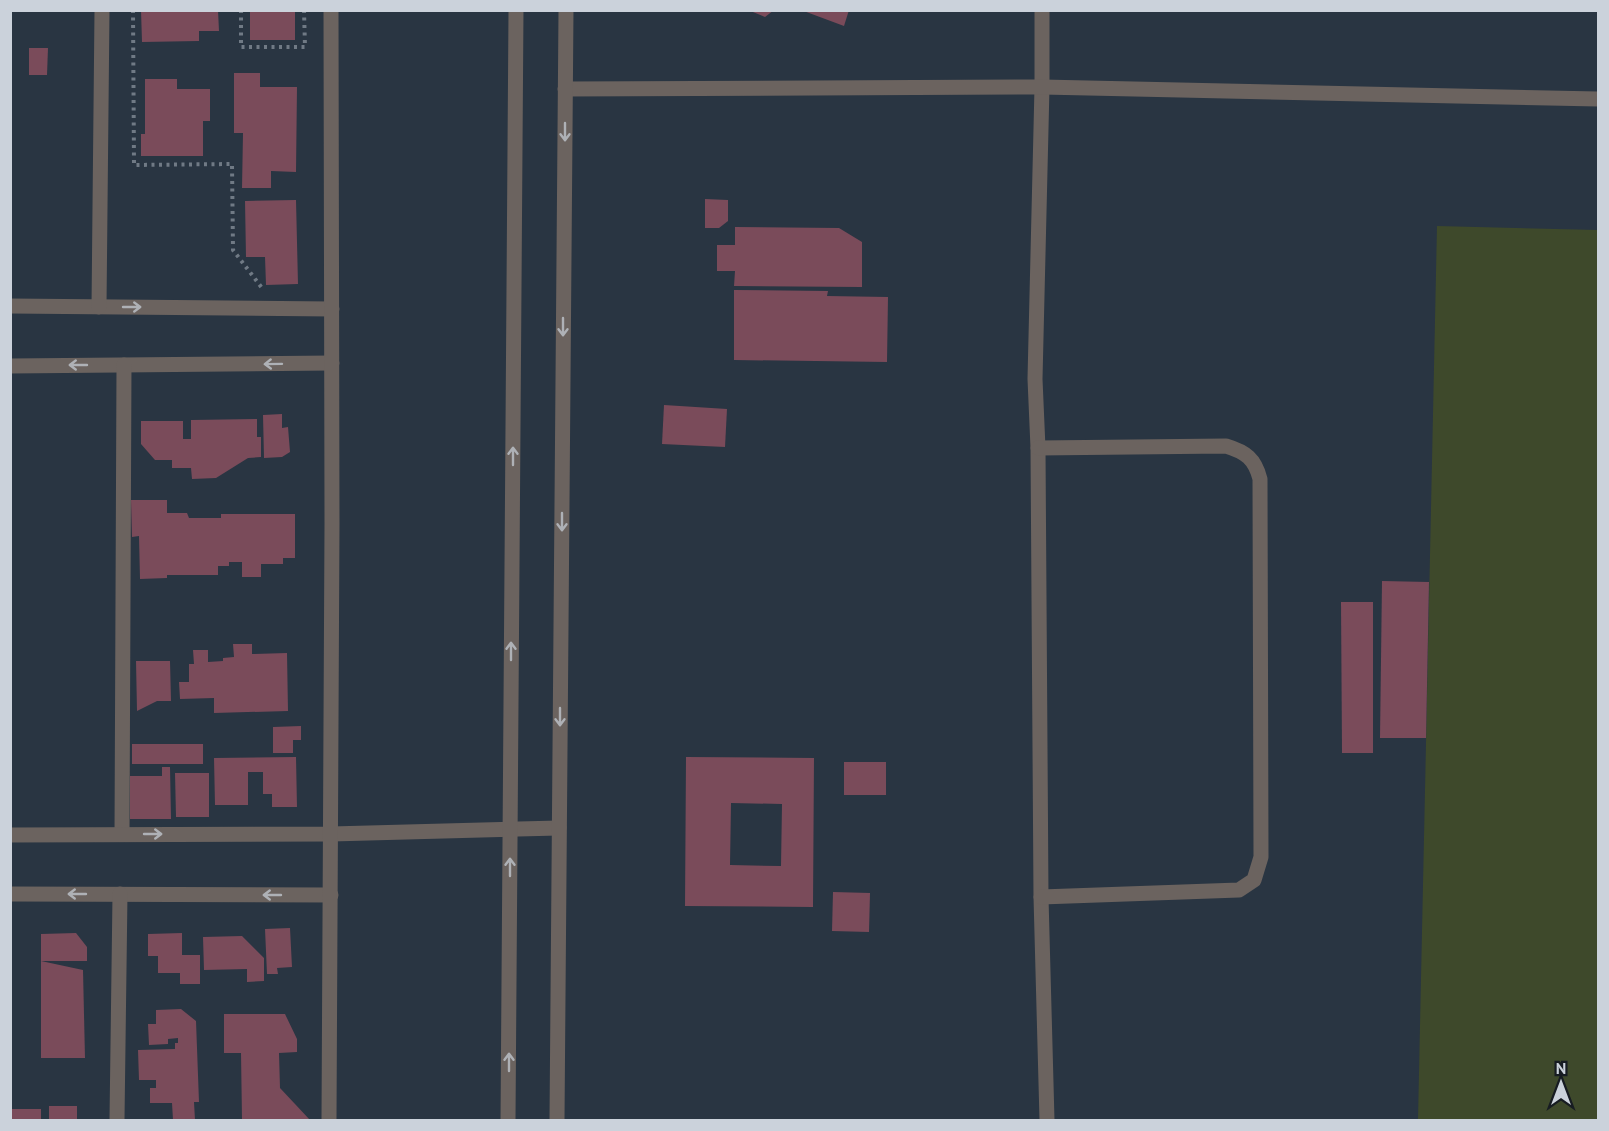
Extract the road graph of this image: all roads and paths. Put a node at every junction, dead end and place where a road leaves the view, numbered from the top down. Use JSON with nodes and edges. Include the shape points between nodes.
{"nodes":[{"id":1,"x":102,"y":10,"type":"edge"},
{"id":2,"x":133,"y":10,"type":"edge"},
{"id":3,"x":241,"y":10,"type":"edge"},
{"id":4,"x":304,"y":10,"type":"edge"},
{"id":5,"x":331,"y":10,"type":"edge"},
{"id":6,"x":516,"y":10,"type":"edge"},
{"id":7,"x":566,"y":10,"type":"edge"},
{"id":8,"x":1042,"y":10,"type":"edge"},
{"id":9,"x":1042,"y":87,"type":"junction"},
{"id":10,"x":565,"y":89,"type":"junction"},
{"id":11,"x":1599,"y":99,"type":"edge"},
{"id":12,"x":265,"y":292,"type":"dead end"},
{"id":13,"x":10,"y":306,"type":"edge"},
{"id":14,"x":99,"y":307,"type":"junction"},
{"id":15,"x":332,"y":309,"type":"junction"},
{"id":16,"x":332,"y":363,"type":"junction"},
{"id":17,"x":124,"y":365,"type":"junction"},
{"id":18,"x":10,"y":366,"type":"edge"},
{"id":19,"x":1038,"y":448,"type":"junction"},
{"id":20,"x":559,"y":828,"type":"junction"},
{"id":21,"x":510,"y":829,"type":"junction"},
{"id":22,"x":10,"y":834,"type":"edge"},
{"id":23,"x":122,"y":834,"type":"junction"},
{"id":24,"x":330,"y":834,"type":"junction"},
{"id":25,"x":10,"y":894,"type":"edge"},
{"id":26,"x":120,"y":894,"type":"junction"},
{"id":27,"x":330,"y":895,"type":"junction"},
{"id":28,"x":1041,"y":897,"type":"junction"},
{"id":29,"x":117,"y":1120,"type":"edge"},
{"id":30,"x":329,"y":1120,"type":"edge"},
{"id":31,"x":508,"y":1120,"type":"edge"},
{"id":32,"x":557,"y":1120,"type":"edge"},
{"id":33,"x":1047,"y":1120,"type":"edge"}],
"edges":[{"from":1,"to":14,"type":"lane"},
{"from":2,"to":12,"type":"path","via":[[134,165],[232,164],[232,250]]},
{"from":3,"to":4,"type":"path","via":[[241,47],[305,47]]},
{"from":5,"to":15,"type":"lane"},
{"from":21,"to":6,"type":"lane","one_way":true},
{"from":7,"to":10,"type":"lane"},
{"from":8,"to":9,"type":"lane"},
{"from":9,"to":10,"type":"lane"},
{"from":9,"to":11,"type":"lane"},
{"from":9,"to":19,"type":"lane","via":[[1035,380]]},
{"from":10,"to":20,"type":"lane","one_way":true},
{"from":13,"to":14,"type":"lane"},
{"from":14,"to":15,"type":"lane","one_way":true},
{"from":15,"to":16,"type":"lane"},
{"from":16,"to":17,"type":"lane","one_way":true},
{"from":16,"to":24,"type":"lane"},
{"from":17,"to":18,"type":"lane","one_way":true},
{"from":17,"to":23,"type":"lane"},
{"from":19,"to":28,"type":"lane"},
{"from":19,"to":28,"type":"lane","via":[[1226,446],[1241,450],[1257,468],[1260,479],[1261,857],[1254,880],[1239,890]]},
{"from":20,"to":21,"type":"lane"},
{"from":20,"to":32,"type":"lane"},
{"from":21,"to":24,"type":"lane"},
{"from":31,"to":21,"type":"lane","one_way":true},
{"from":22,"to":23,"type":"lane"},
{"from":23,"to":24,"type":"lane","one_way":true},
{"from":24,"to":27,"type":"lane"},
{"from":26,"to":25,"type":"lane","one_way":true},
{"from":27,"to":26,"type":"lane","one_way":true},
{"from":26,"to":29,"type":"lane"},
{"from":27,"to":30,"type":"lane"},
{"from":28,"to":33,"type":"lane"}]}
